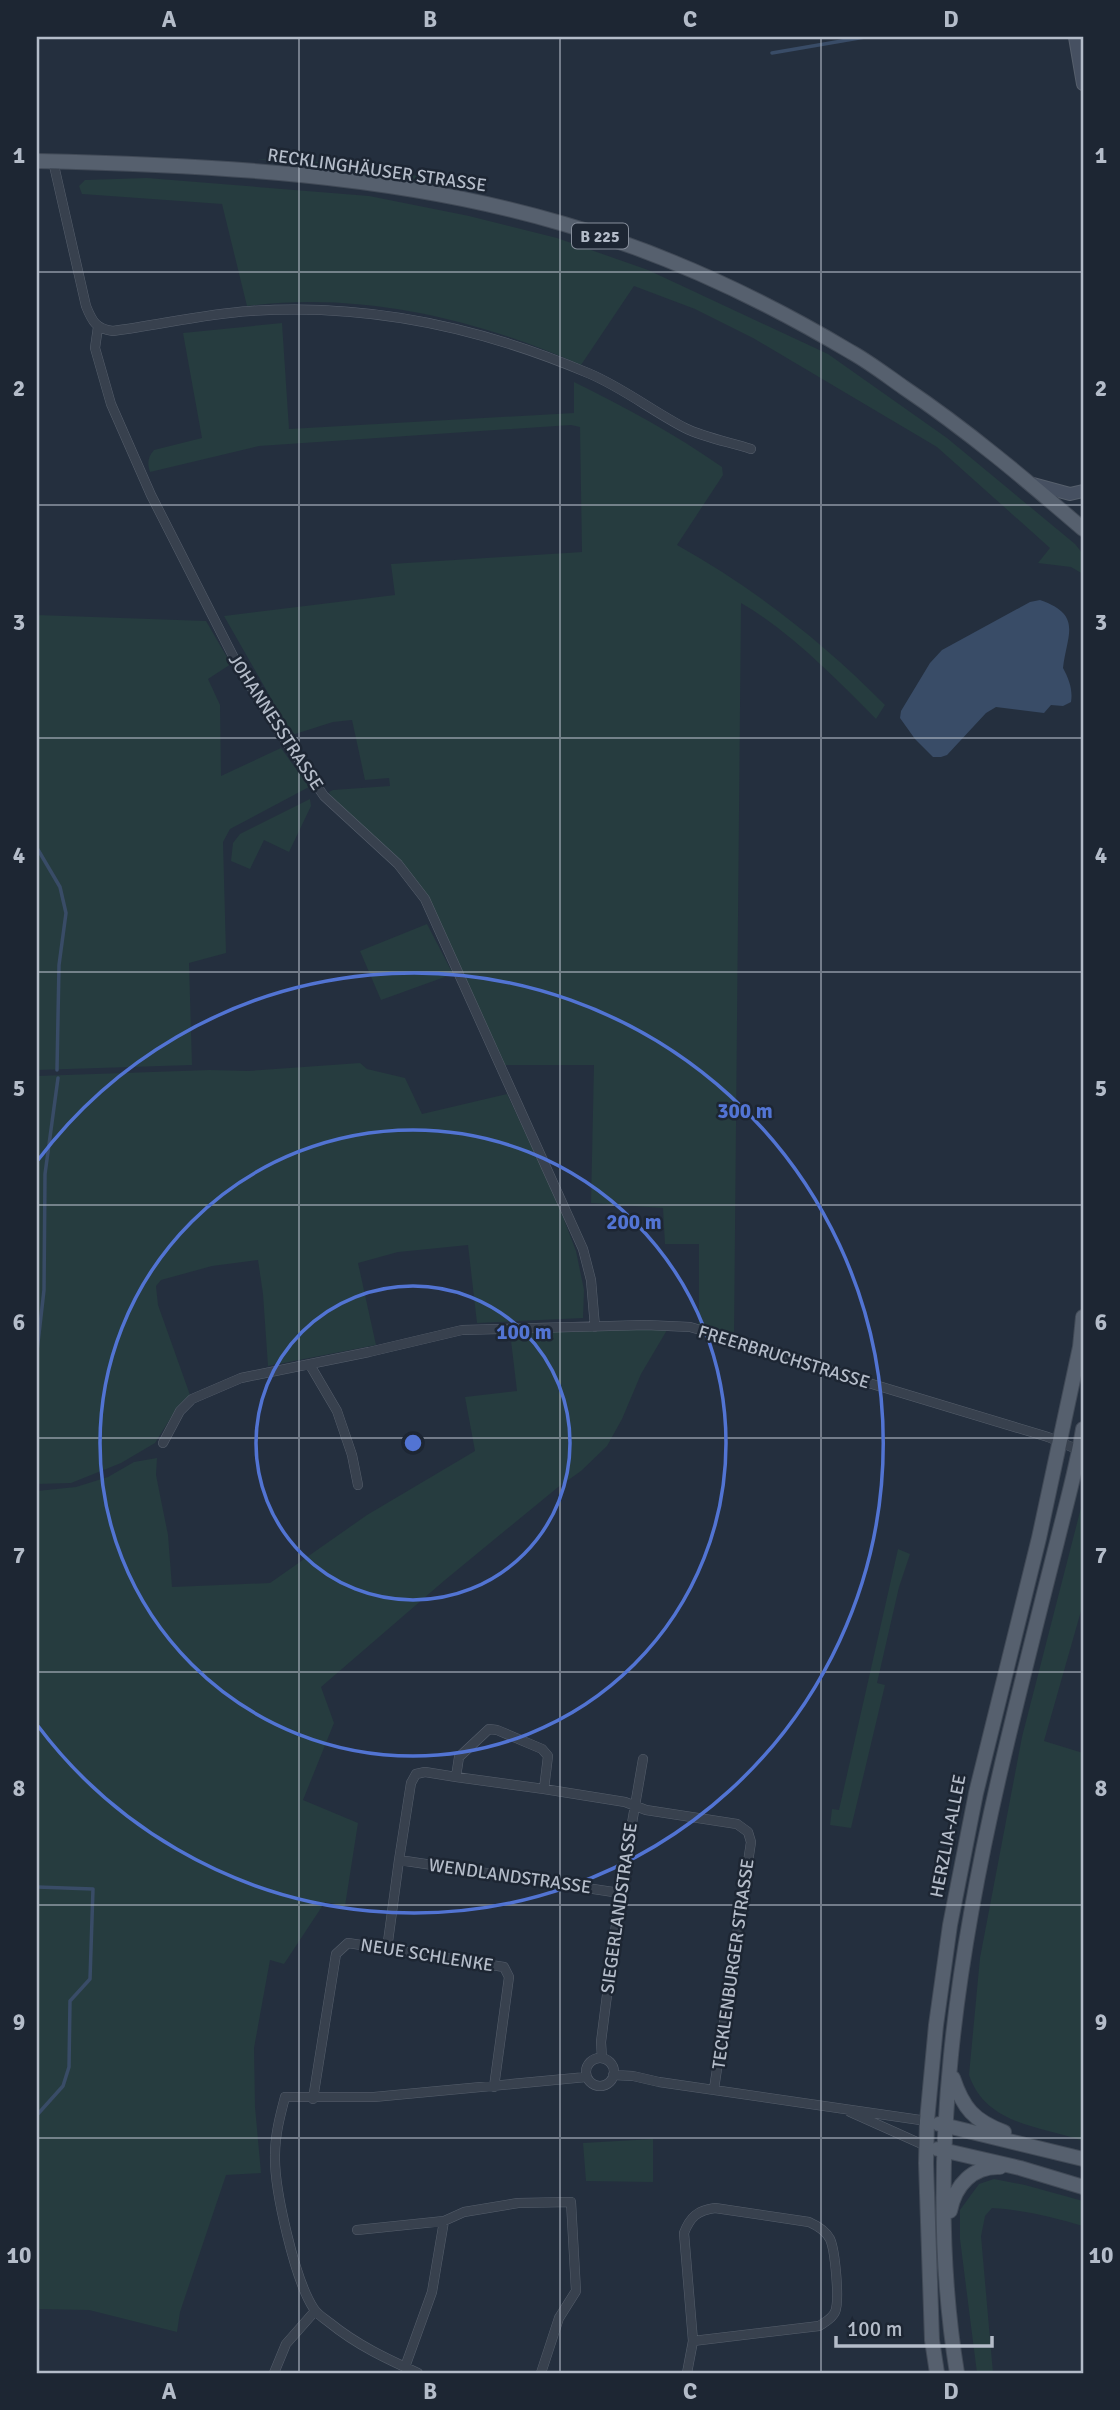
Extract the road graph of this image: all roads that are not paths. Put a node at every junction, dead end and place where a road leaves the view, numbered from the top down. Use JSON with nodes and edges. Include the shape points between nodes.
{"nodes":[{"id":1,"x":1075,"y":37,"type":"edge"},
{"id":2,"x":1083,"y":83,"type":"edge"},
{"id":3,"x":37,"y":161,"type":"edge"},
{"id":4,"x":53,"y":161,"type":"junction"},
{"id":5,"x":98,"y":327,"type":"junction"},
{"id":6,"x":751,"y":449,"type":"dead end"},
{"id":7,"x":1031,"y":484,"type":"junction"},
{"id":8,"x":1083,"y":491,"type":"edge"},
{"id":9,"x":1083,"y":528,"type":"edge"},
{"id":10,"x":1083,"y":1317,"type":"edge"},
{"id":11,"x":595,"y":1326,"type":"junction"},
{"id":12,"x":310,"y":1364,"type":"junction"},
{"id":13,"x":1083,"y":1429,"type":"edge"},
{"id":14,"x":1059,"y":1442,"type":"junction"},
{"id":15,"x":163,"y":1443,"type":"dead end"},
{"id":16,"x":1081,"y":1452,"type":"edge"},
{"id":17,"x":358,"y":1485,"type":"dead end"},
{"id":18,"x":643,"y":1759,"type":"dead end"},
{"id":19,"x":456,"y":1777,"type":"junction"},
{"id":20,"x":544,"y":1789,"type":"junction"},
{"id":21,"x":634,"y":1806,"type":"junction"},
{"id":22,"x":399,"y":1860,"type":"junction"},
{"id":23,"x":620,"y":1893,"type":"junction"},
{"id":24,"x":387,"y":1949,"type":"junction"},
{"id":25,"x":602,"y":2058,"type":"junction"},
{"id":26,"x":951,"y":2070,"type":"junction"},
{"id":27,"x":613,"y":2075,"type":"junction"},
{"id":28,"x":586,"y":2077,"type":"junction"},
{"id":29,"x":494,"y":2087,"type":"junction"},
{"id":30,"x":715,"y":2089,"type":"junction"},
{"id":31,"x":313,"y":2099,"type":"junction"},
{"id":32,"x":838,"y":2108,"type":"junction"},
{"id":33,"x":927,"y":2121,"type":"junction"},
{"id":34,"x":947,"y":2126,"type":"junction"},
{"id":35,"x":926,"y":2146,"type":"junction"},
{"id":36,"x":944,"y":2150,"type":"junction"},
{"id":37,"x":1066,"y":2154,"type":"junction"},
{"id":38,"x":1083,"y":2159,"type":"edge"},
{"id":39,"x":1020,"y":2168,"type":"junction"},
{"id":40,"x":1083,"y":2187,"type":"edge"},
{"id":41,"x":444,"y":2221,"type":"junction"},
{"id":42,"x":357,"y":2230,"type":"dead end"},
{"id":43,"x":945,"y":2239,"type":"junction"},
{"id":44,"x":315,"y":2311,"type":"junction"},
{"id":45,"x":693,"y":2341,"type":"junction"},
{"id":46,"x":405,"y":2367,"type":"junction"},
{"id":47,"x":274,"y":2373,"type":"edge"},
{"id":48,"x":418,"y":2373,"type":"edge"},
{"id":49,"x":541,"y":2373,"type":"edge"},
{"id":50,"x":687,"y":2373,"type":"edge"},
{"id":51,"x":937,"y":2373,"type":"edge"},
{"id":52,"x":957,"y":2373,"type":"edge"}],
"edges":[{"from":1,"to":2,"type":"main road"},
{"from":3,"to":4,"type":"main road","name":"RECKLINGHÄUSER STRASSE","number":"B 225"},
{"from":4,"to":5,"type":"street","name":"JOHANNESSTRASSE","via":[[86,306]]},
{"from":4,"to":7,"type":"main road","name":"RECKLINGHÄUSER STRASSE","number":"B 225","via":[[309,176],[488,204],[564,224],[643,251],[748,297],[852,352],[956,423]]},
{"from":5,"to":6,"type":"street","via":[[113,331],[285,309],[415,319],[543,355],[591,374],[686,429]]},
{"from":5,"to":11,"type":"street","name":"JOHANNESSTRASSE","via":[[95,348],[111,404],[150,495],[236,662],[324,796],[398,864],[425,899],[583,1249]]},
{"from":7,"to":8,"type":"main road","via":[[1070,494]]},
{"from":7,"to":9,"type":"main road","name":"RECKLINGHÄUSER STRASSE","number":"B 225"},
{"from":10,"to":14,"type":"main road","name":"HERZLIA-ALLEE"},
{"from":11,"to":12,"type":"street","name":"FREERBRUCHSTRASSE","via":[[462,1330]]},
{"from":11,"to":14,"type":"street","name":"FREERBRUCHSTRASSE","via":[[690,1327]]},
{"from":12,"to":15,"type":"street","name":"FREERBRUCHSTRASSE","via":[[241,1378],[192,1399]]},
{"from":12,"to":17,"type":"street","via":[[337,1411]]},
{"from":13,"to":16,"type":"main road","name":"HERZLIA-ALLEE"},
{"from":14,"to":16,"type":"street","name":"FREERBRUCHSTRASSE"},
{"from":14,"to":33,"type":"main road","name":"HERZLIA-ALLEE","via":[[975,1793],[936,2025]]},
{"from":16,"to":26,"type":"main road","name":"HERZLIA-ALLEE","via":[[1006,1745],[975,1888]]},
{"from":18,"to":21,"type":"street","name":"SIEGERLANDSTRASSE"},
{"from":19,"to":20,"type":"street"},
{"from":19,"to":20,"type":"street","via":[[459,1757],[489,1729],[497,1730],[542,1749],[548,1756]]},
{"from":19,"to":22,"type":"street","via":[[416,1774]]},
{"from":20,"to":21,"type":"street"},
{"from":21,"to":23,"type":"street","name":"SIEGERLANDSTRASSE"},
{"from":21,"to":30,"type":"street","name":"TECKLENBURGER STRASSE","via":[[737,1824],[748,1832],[751,1842]]},
{"from":22,"to":23,"type":"street","name":"WENDLANDSTRASSE"},
{"from":22,"to":24,"type":"street"},
{"from":23,"to":25,"type":"street","name":"SIEGERLANDSTRASSE"},
{"from":24,"to":29,"type":"street","name":"NEUE SCHLENKE","via":[[504,1967],[509,1978]]},
{"from":24,"to":31,"type":"street","name":"NEUE SCHLENKE","via":[[348,1943],[336,1954]]},
{"from":25,"to":27,"type":"street","via":[[613,2066]]},
{"from":25,"to":28,"type":"street","via":[[590,2061]]},
{"from":26,"to":34,"type":"main road","name":"HERZLIA-ALLEE"},
{"from":26,"to":37,"type":"main road","via":[[958,2094],[979,2120]]},
{"from":27,"to":28,"type":"street","via":[[603,2086]]},
{"from":27,"to":30,"type":"street"},
{"from":28,"to":29,"type":"street"},
{"from":29,"to":31,"type":"street"},
{"from":30,"to":32,"type":"street"},
{"from":31,"to":44,"type":"street","via":[[285,2097],[275,2172],[293,2258]]},
{"from":32,"to":33,"type":"street"},
{"from":32,"to":35,"type":"street"},
{"from":33,"to":34,"type":"main road"},
{"from":33,"to":35,"type":"main road","name":"HERZLIA-ALLEE"},
{"from":34,"to":36,"type":"main road","name":"HERZLIA-ALLEE"},
{"from":34,"to":37,"type":"main road"},
{"from":35,"to":36,"type":"main road"},
{"from":35,"to":51,"type":"main road","name":"HERZLIA-ALLEE"},
{"from":36,"to":39,"type":"main road"},
{"from":36,"to":43,"type":"main road","name":"HERZLIA-ALLEE"},
{"from":37,"to":38,"type":"main road"},
{"from":39,"to":40,"type":"main road"},
{"from":39,"to":43,"type":"main road","via":[[991,2167],[967,2177],[953,2195]]},
{"from":41,"to":42,"type":"street"},
{"from":41,"to":46,"type":"street","via":[[432,2292]]},
{"from":41,"to":49,"type":"street","via":[[464,2212],[518,2203],[571,2202],[576,2291],[559,2318]]},
{"from":43,"to":52,"type":"main road","name":"HERZLIA-ALLEE"},
{"from":44,"to":46,"type":"street","via":[[350,2339]]},
{"from":44,"to":47,"type":"street","via":[[286,2344]]},
{"from":45,"to":45,"type":"street","via":[[684,2243],[695,2214],[715,2208],[809,2222],[829,2237],[837,2302],[829,2320],[819,2326]]},
{"from":45,"to":50,"type":"street"},
{"from":46,"to":48,"type":"street"}]}
